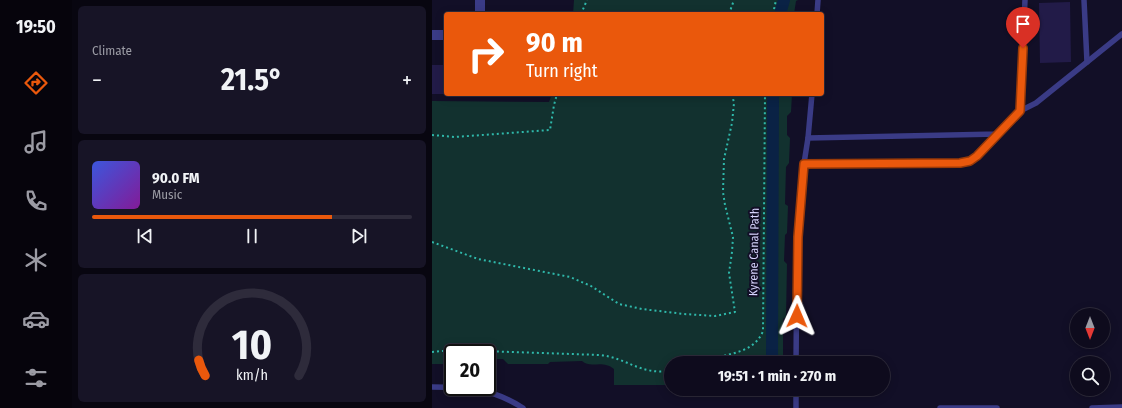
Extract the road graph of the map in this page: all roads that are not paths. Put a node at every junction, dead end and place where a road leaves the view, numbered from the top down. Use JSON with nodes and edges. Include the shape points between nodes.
{"nodes":[{"id":1,"x":480,"y":0,"type":"edge"},
{"id":2,"x":818,"y":0,"type":"edge"},
{"id":3,"x":1025,"y":0,"type":"edge"},
{"id":4,"x":1084,"y":0,"type":"edge"},
{"id":5,"x":480,"y":12,"type":"edge"},
{"id":6,"x":817,"y":12,"type":"edge"},
{"id":7,"x":1122,"y":34,"type":"edge"},
{"id":8,"x":432,"y":35,"type":"edge"},
{"id":9,"x":444,"y":35,"type":"edge"},
{"id":10,"x":1087,"y":62,"type":"junction"},
{"id":11,"x":812,"y":96,"type":"edge"},
{"id":12,"x":1020,"y":111,"type":"junction"},
{"id":13,"x":998,"y":134,"type":"junction"},
{"id":14,"x":808,"y":138,"type":"junction"},
{"id":15,"x":804,"y":164,"type":"junction"},
{"id":16,"x":796,"y":356,"type":"edge"},
{"id":17,"x":432,"y":388,"type":"edge"},
{"id":18,"x":796,"y":396,"type":"edge"},
{"id":19,"x":1122,"y":407,"type":"edge"},
{"id":20,"x":522,"y":408,"type":"edge"},
{"id":21,"x":796,"y":408,"type":"edge"},
{"id":22,"x":940,"y":408,"type":"edge"},
{"id":23,"x":997,"y":408,"type":"edge"},
{"id":24,"x":1092,"y":408,"type":"edge"}],
"edges":[{"from":1,"to":5,"type":"street"},
{"from":2,"to":6,"type":"lane"},
{"from":3,"to":12,"type":"lane"},
{"from":4,"to":10,"type":"lane"},
{"from":7,"to":10,"type":"lane"},
{"from":8,"to":9,"type":"street"},
{"from":10,"to":12,"type":"lane","via":[[1036,103]]},
{"from":11,"to":14,"type":"lane"},
{"from":12,"to":13,"type":"lane"},
{"from":13,"to":14,"type":"lane"},
{"from":13,"to":15,"type":"lane","via":[[977,156],[960,163]]},
{"from":14,"to":15,"type":"lane"},
{"from":15,"to":16,"type":"lane","via":[[798,237]]},
{"from":17,"to":20,"type":"lane","via":[[464,387],[490,392]]},
{"from":18,"to":21,"type":"lane"},
{"from":19,"to":24,"type":"lane"},
{"from":22,"to":23,"type":"lane"}]}
